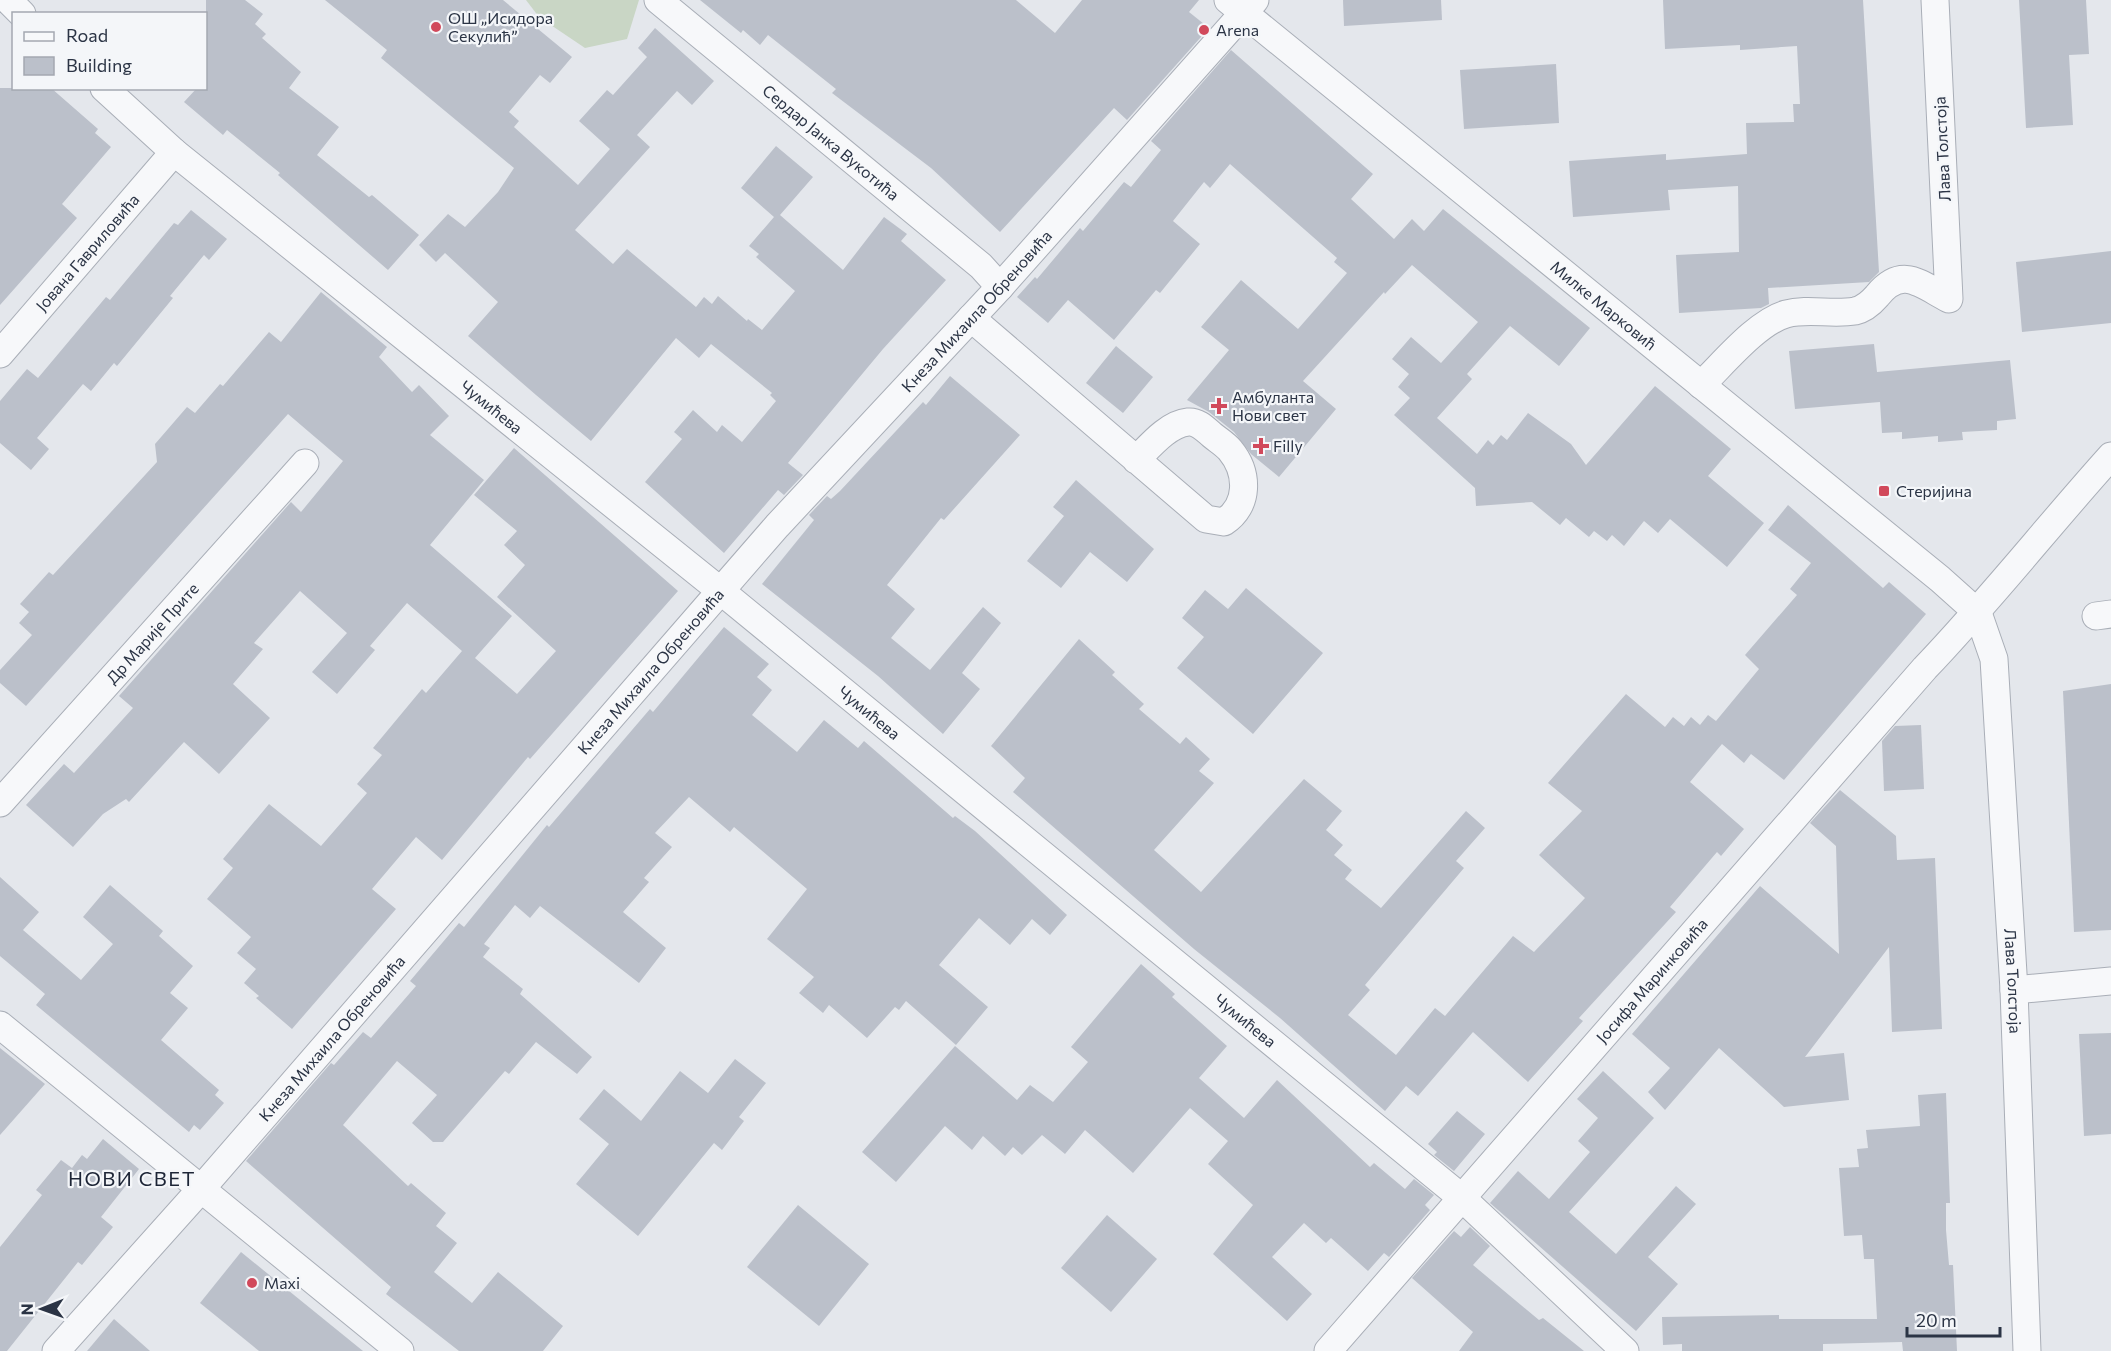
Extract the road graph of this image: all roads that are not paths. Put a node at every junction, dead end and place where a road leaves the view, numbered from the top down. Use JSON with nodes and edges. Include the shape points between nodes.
{"nodes":[{"id":1,"x":8,"y":0,"type":"edge"},
{"id":2,"x":658,"y":0,"type":"edge"},
{"id":3,"x":1935,"y":0,"type":"edge"},
{"id":4,"x":1242,"y":4,"type":"edge"},
{"id":5,"x":20,"y":12,"type":"edge"},
{"id":6,"x":106,"y":90,"type":"edge"},
{"id":7,"x":174,"y":152,"type":"junction"},
{"id":8,"x":1000,"y":287,"type":"junction"},
{"id":9,"x":970,"y":318,"type":"junction"},
{"id":10,"x":0,"y":354,"type":"edge"},
{"id":11,"x":1701,"y":385,"type":"junction"},
{"id":12,"x":2111,"y":456,"type":"edge"},
{"id":13,"x":1136,"y":460,"type":"dead end"},
{"id":14,"x":305,"y":462,"type":"dead end"},
{"id":15,"x":722,"y":592,"type":"junction"},
{"id":16,"x":1978,"y":613,"type":"junction"},
{"id":17,"x":0,"y":803,"type":"edge"},
{"id":18,"x":2111,"y":981,"type":"edge"},
{"id":19,"x":2014,"y":990,"type":"junction"},
{"id":20,"x":0,"y":1026,"type":"edge"},
{"id":21,"x":201,"y":1189,"type":"junction"},
{"id":22,"x":1462,"y":1198,"type":"junction"},
{"id":23,"x":56,"y":1351,"type":"edge"},
{"id":24,"x":400,"y":1351,"type":"edge"},
{"id":25,"x":1328,"y":1351,"type":"edge"},
{"id":26,"x":1625,"y":1351,"type":"edge"},
{"id":27,"x":2027,"y":1351,"type":"edge"}],
"edges":[{"from":1,"to":5,"type":"street"},
{"from":2,"to":8,"type":"street","name":"Сердар Јанка Вукотића","via":[[981,266]]},
{"from":3,"to":11,"type":"street","name":"Лава Толстоја","via":[[1949,299],[1909,279],[1897,279],[1886,285],[1872,302],[1854,311],[1785,314],[1766,323]]},
{"from":4,"to":8,"type":"street","name":"Кнеза Михаила Обреновића"},
{"from":4,"to":11,"type":"street","name":"Милке Марковић"},
{"from":6,"to":7,"type":"street","name":"Чумићева"},
{"from":7,"to":10,"type":"street","name":"Јована Гавриловића"},
{"from":7,"to":15,"type":"street","name":"Чумићева"},
{"from":8,"to":9,"type":"street","name":"Кнеза Михаила Обреновића"},
{"from":9,"to":13,"type":"street"},
{"from":9,"to":15,"type":"street","name":"Кнеза Михаила Обреновића","via":[[777,526]]},
{"from":11,"to":16,"type":"street","name":"Милке Марковић"},
{"from":12,"to":16,"type":"street","name":"Јосифа Маринковића","via":[[2037,538]]},
{"from":14,"to":17,"type":"street","name":"Др Марије Прите"},
{"from":15,"to":21,"type":"street","name":"Кнеза Михаила Обреновића"},
{"from":15,"to":22,"type":"street","name":"Чумићева"},
{"from":16,"to":19,"type":"street","name":"Лава Толстоја","via":[[1994,659]]},
{"from":16,"to":22,"type":"street","name":"Јосифа Маринковића","via":[[1925,668]]},
{"from":18,"to":19,"type":"street"},
{"from":19,"to":27,"type":"street","name":"Лава Толстоја"},
{"from":20,"to":21,"type":"street"},
{"from":21,"to":23,"type":"street","name":"Кнеза Михаила Обреновића"},
{"from":21,"to":24,"type":"street"},
{"from":22,"to":25,"type":"street","name":"Јосифа Маринковића"},
{"from":22,"to":26,"type":"street","name":"Чумићева"}]}
